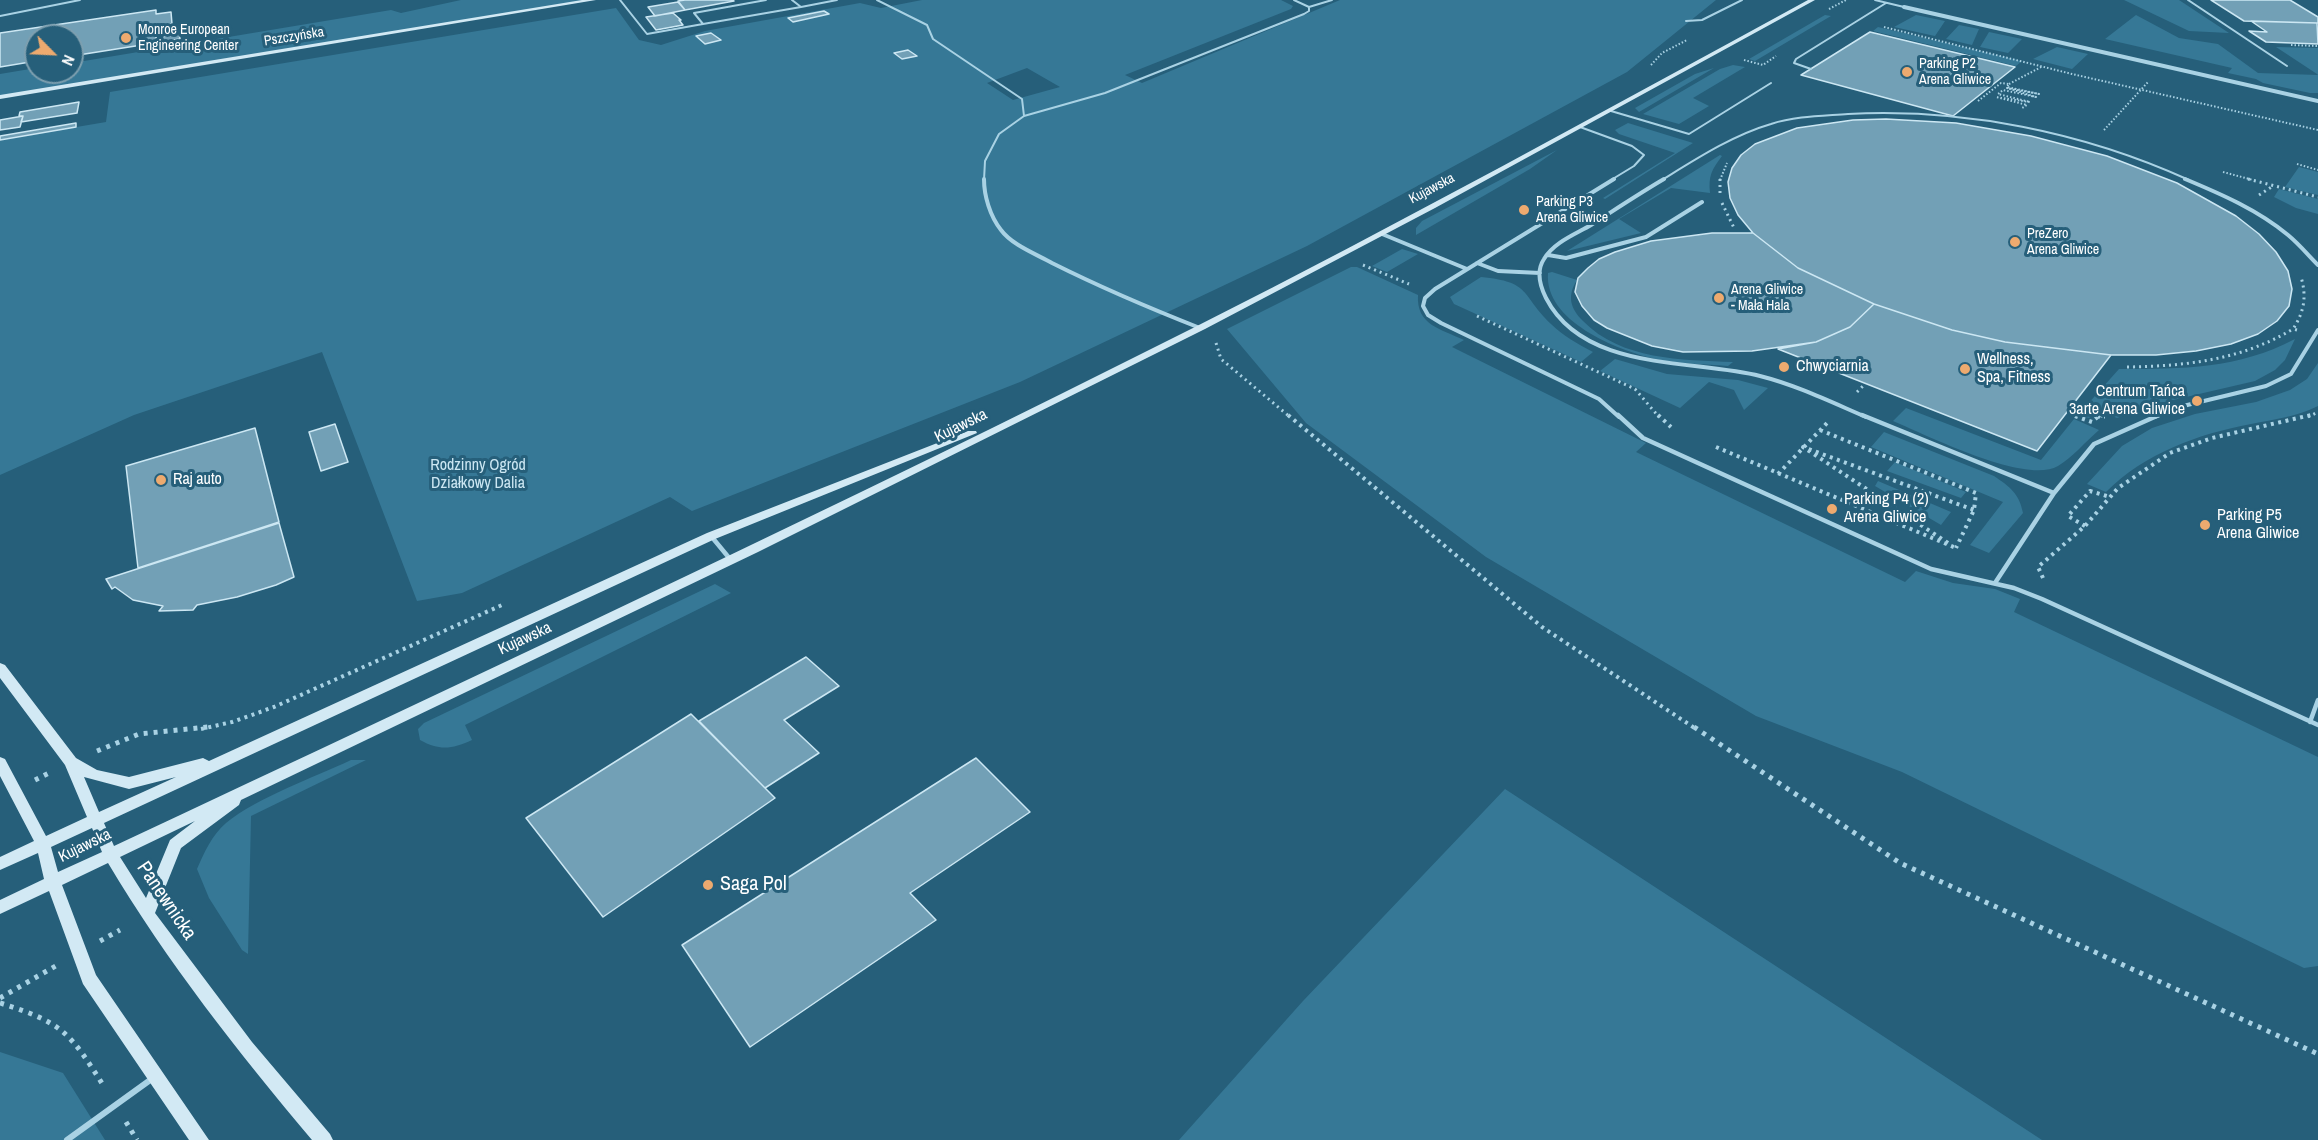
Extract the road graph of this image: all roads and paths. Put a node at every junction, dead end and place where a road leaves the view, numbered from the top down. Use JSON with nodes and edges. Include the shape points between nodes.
{"nodes":[{"id":1,"x":80,"y":0,"type":"edge"},
{"id":2,"x":593,"y":0,"type":"edge"},
{"id":3,"x":620,"y":0,"type":"edge"},
{"id":4,"x":766,"y":0,"type":"edge"},
{"id":5,"x":792,"y":0,"type":"edge"},
{"id":6,"x":837,"y":0,"type":"edge"},
{"id":7,"x":877,"y":0,"type":"edge"},
{"id":8,"x":1294,"y":0,"type":"edge"},
{"id":9,"x":1332,"y":0,"type":"edge"},
{"id":10,"x":1742,"y":0,"type":"edge"},
{"id":11,"x":1812,"y":0,"type":"edge"},
{"id":12,"x":1846,"y":0,"type":"edge"},
{"id":13,"x":1875,"y":0,"type":"edge"},
{"id":14,"x":2188,"y":0,"type":"edge"},
{"id":15,"x":1886,"y":3,"type":"junction"},
{"id":16,"x":801,"y":7,"type":"junction"},
{"id":17,"x":1904,"y":7,"type":"joint"},
{"id":18,"x":1309,"y":8,"type":"junction"},
{"id":19,"x":1832,"y":8,"type":"dead end"},
{"id":20,"x":1824,"y":12,"type":"dead end"},
{"id":21,"x":0,"y":16,"type":"edge"},
{"id":22,"x":1686,"y":21,"type":"dead end"},
{"id":23,"x":1857,"y":21,"type":"junction"},
{"id":24,"x":703,"y":24,"type":"junction"},
{"id":25,"x":2284,"y":45,"type":"dead end"},
{"id":26,"x":2318,"y":46,"type":"edge"},
{"id":27,"x":1753,"y":54,"type":"dead end"},
{"id":28,"x":1744,"y":60,"type":"junction"},
{"id":29,"x":1735,"y":63,"type":"dead end"},
{"id":30,"x":1763,"y":64,"type":"dead end"},
{"id":31,"x":2044,"y":66,"type":"junction"},
{"id":32,"x":2162,"y":66,"type":"junction"},
{"id":33,"x":2287,"y":66,"type":"dead end"},
{"id":34,"x":1811,"y":69,"type":"dead end"},
{"id":35,"x":1771,"y":83,"type":"dead end"},
{"id":36,"x":2009,"y":84,"type":"junction"},
{"id":37,"x":2140,"y":90,"type":"junction"},
{"id":38,"x":0,"y":97,"type":"edge"},
{"id":39,"x":1979,"y":100,"type":"dead end"},
{"id":40,"x":2318,"y":101,"type":"edge"},
{"id":41,"x":2020,"y":110,"type":"dead end"},
{"id":42,"x":1611,"y":111,"type":"junction"},
{"id":43,"x":1024,"y":116,"type":"junction"},
{"id":44,"x":1580,"y":128,"type":"junction"},
{"id":45,"x":2104,"y":130,"type":"dead end"},
{"id":46,"x":2318,"y":130,"type":"edge"},
{"id":47,"x":1733,"y":157,"type":"dead end"},
{"id":48,"x":2297,"y":164,"type":"dead end"},
{"id":49,"x":2318,"y":170,"type":"edge"},
{"id":50,"x":2274,"y":186,"type":"dead end"},
{"id":51,"x":2318,"y":197,"type":"edge"},
{"id":52,"x":1702,"y":202,"type":"dead end"},
{"id":53,"x":1735,"y":230,"type":"dead end"},
{"id":54,"x":1382,"y":234,"type":"junction"},
{"id":55,"x":1548,"y":255,"type":"junction"},
{"id":56,"x":1477,"y":263,"type":"junction"},
{"id":57,"x":1364,"y":265,"type":"dead end"},
{"id":58,"x":2318,"y":266,"type":"edge"},
{"id":59,"x":1467,"y":269,"type":"junction"},
{"id":60,"x":1540,"y":273,"type":"junction"},
{"id":61,"x":2301,"y":275,"type":"dead end"},
{"id":62,"x":1409,"y":284,"type":"dead end"},
{"id":63,"x":1473,"y":314,"type":"dead end"},
{"id":64,"x":1200,"y":328,"type":"junction"},
{"id":65,"x":2293,"y":329,"type":"junction"},
{"id":66,"x":2318,"y":330,"type":"edge"},
{"id":67,"x":2315,"y":336,"type":"junction"},
{"id":68,"x":2127,"y":367,"type":"dead end"},
{"id":69,"x":1062,"y":397,"type":"junction"},
{"id":70,"x":2318,"y":412,"type":"edge"},
{"id":71,"x":2075,"y":416,"type":"dead end"},
{"id":72,"x":1830,"y":419,"type":"dead end"},
{"id":73,"x":2115,"y":421,"type":"dead end"},
{"id":74,"x":1672,"y":428,"type":"dead end"},
{"id":75,"x":1820,"y":430,"type":"junction"},
{"id":76,"x":1713,"y":446,"type":"dead end"},
{"id":77,"x":1803,"y":447,"type":"junction"},
{"id":78,"x":1778,"y":474,"type":"junction"},
{"id":79,"x":2054,"y":494,"type":"junction"},
{"id":80,"x":2110,"y":497,"type":"junction"},
{"id":81,"x":1974,"y":510,"type":"junction"},
{"id":82,"x":2085,"y":526,"type":"junction"},
{"id":83,"x":711,"y":536,"type":"junction"},
{"id":84,"x":1956,"y":548,"type":"junction"},
{"id":85,"x":730,"y":559,"type":"junction"},
{"id":86,"x":2044,"y":580,"type":"dead end"},
{"id":87,"x":1995,"y":583,"type":"junction"},
{"id":88,"x":507,"y":603,"type":"dead end"},
{"id":89,"x":0,"y":668,"type":"edge"},
{"id":90,"x":2318,"y":700,"type":"edge"},
{"id":91,"x":2310,"y":723,"type":"junction"},
{"id":92,"x":2318,"y":725,"type":"edge"},
{"id":93,"x":98,"y":750,"type":"dead end"},
{"id":94,"x":244,"y":753,"type":"junction"},
{"id":95,"x":71,"y":762,"type":"junction"},
{"id":96,"x":0,"y":763,"type":"edge"},
{"id":97,"x":55,"y":770,"type":"dead end"},
{"id":98,"x":35,"y":780,"type":"dead end"},
{"id":99,"x":258,"y":784,"type":"junction"},
{"id":100,"x":94,"y":819,"type":"junction"},
{"id":101,"x":43,"y":844,"type":"junction"},
{"id":102,"x":110,"y":854,"type":"junction"},
{"id":103,"x":0,"y":864,"type":"edge"},
{"id":104,"x":53,"y":882,"type":"junction"},
{"id":105,"x":0,"y":907,"type":"edge"},
{"id":106,"x":147,"y":914,"type":"junction"},
{"id":107,"x":120,"y":930,"type":"dead end"},
{"id":108,"x":96,"y":943,"type":"dead end"},
{"id":109,"x":60,"y":963,"type":"dead end"},
{"id":110,"x":0,"y":998,"type":"edge"},
{"id":111,"x":0,"y":1003,"type":"edge"},
{"id":112,"x":2318,"y":1054,"type":"edge"},
{"id":113,"x":155,"y":1077,"type":"junction"},
{"id":114,"x":116,"y":1105,"type":"junction"},
{"id":115,"x":67,"y":1140,"type":"edge"},
{"id":116,"x":137,"y":1140,"type":"edge"},
{"id":117,"x":200,"y":1140,"type":"edge"},
{"id":118,"x":324,"y":1140,"type":"edge"}],
"edges":[{"from":1,"to":21,"type":"lane"},
{"from":2,"to":38,"type":"street","name":"Pszczyńska"},
{"from":3,"to":24,"type":"lane","via":[[647,34]]},
{"from":4,"to":24,"type":"lane","via":[[694,13]]},
{"from":5,"to":16,"type":"lane"},
{"from":6,"to":16,"type":"lane"},
{"from":7,"to":43,"type":"lane","via":[[927,25],[933,39],[1022,99]]},
{"from":8,"to":18,"type":"lane"},
{"from":9,"to":18,"type":"lane"},
{"from":10,"to":22,"type":"lane","via":[[1702,21]]},
{"from":11,"to":42,"type":"street","name":"Kujawska"},
{"from":12,"to":19,"type":"path"},
{"from":13,"to":15,"type":"lane"},
{"from":14,"to":33,"type":"lane"},
{"from":15,"to":17,"type":"lane"},
{"from":15,"to":23,"type":"lane"},
{"from":16,"to":24,"type":"lane"},
{"from":17,"to":32,"type":"street"},
{"from":18,"to":43,"type":"lane","via":[[1304,14],[1105,93]]},
{"from":20,"to":23,"type":"path"},
{"from":23,"to":31,"type":"path"},
{"from":23,"to":34,"type":"lane","via":[[1796,59],[1794,63]]},
{"from":25,"to":26,"type":"path"},
{"from":27,"to":28,"type":"path"},
{"from":28,"to":29,"type":"path"},
{"from":28,"to":30,"type":"path"},
{"from":31,"to":36,"type":"path"},
{"from":31,"to":37,"type":"path"},
{"from":32,"to":37,"type":"path"},
{"from":32,"to":40,"type":"street"},
{"from":35,"to":42,"type":"lane","via":[[1689,134]]},
{"from":36,"to":39,"type":"path","via":[[2001,82]]},
{"from":36,"to":41,"type":"path","via":[[2007,87],[2039,94],[2007,88],[2036,97],[2003,90],[1998,94],[2030,102],[1996,97],[2027,105]]},
{"from":37,"to":45,"type":"path"},
{"from":37,"to":46,"type":"path"},
{"from":42,"to":44,"type":"street","name":"Kujawska"},
{"from":43,"to":64,"type":"lane","via":[[999,134],[986,161],[984,190],[1002,232],[1029,251],[1116,295]]},
{"from":44,"to":54,"type":"street","name":"Kujawska"},
{"from":44,"to":56,"type":"lane","via":[[1632,146],[1644,155],[1634,166]]},
{"from":47,"to":53,"type":"path","via":[[1720,177],[1719,190]]},
{"from":48,"to":49,"type":"path"},
{"from":50,"to":51,"type":"path"},
{"from":52,"to":55,"type":"lane","via":[[1646,237],[1566,258]]},
{"from":54,"to":59,"type":"lane"},
{"from":54,"to":64,"type":"street","name":"Kujawska"},
{"from":55,"to":58,"type":"lane","via":[[1610,213],[1767,124],[1878,113],[1999,123],[2114,150],[2177,173],[2242,205],[2291,237]]},
{"from":55,"to":60,"type":"lane","via":[[1542,261]]},
{"from":56,"to":59,"type":"lane"},
{"from":56,"to":60,"type":"lane","via":[[1498,271]]},
{"from":57,"to":62,"type":"path"},
{"from":59,"to":87,"type":"lane","via":[[1425,297],[1423,306],[1428,315],[1599,399],[1643,438],[1931,569]]},
{"from":60,"to":79,"type":"lane","via":[[1546,300],[1563,321],[1590,340],[1621,354],[1776,380]]},
{"from":61,"to":65,"type":"path","via":[[2307,294],[2302,316]]},
{"from":63,"to":74,"type":"path","via":[[1635,388],[1650,409]]},
{"from":64,"to":69,"type":"street","name":"Kujawska"},
{"from":64,"to":112,"type":"path","via":[[1213,333],[1221,359],[1542,627],[1900,863]]},
{"from":65,"to":67,"type":"path"},
{"from":65,"to":68,"type":"path","via":[[2274,342],[2235,356],[2191,364]]},
{"from":66,"to":67,"type":"lane"},
{"from":67,"to":79,"type":"lane","via":[[2291,374],[2227,398],[2179,407],[2094,444]]},
{"from":69,"to":83,"type":"street","name":"Kujawska"},
{"from":69,"to":85,"type":"street","name":"Kujawska"},
{"from":70,"to":80,"type":"path","via":[[2212,438],[2170,453]]},
{"from":71,"to":73,"type":"path","via":[[2092,423],[2100,415]]},
{"from":72,"to":75,"type":"path"},
{"from":75,"to":77,"type":"path"},
{"from":75,"to":81,"type":"path","via":[[1976,493]]},
{"from":76,"to":78,"type":"path"},
{"from":77,"to":78,"type":"path"},
{"from":77,"to":81,"type":"path"},
{"from":77,"to":84,"type":"path"},
{"from":78,"to":84,"type":"path"},
{"from":79,"to":87,"type":"lane"},
{"from":80,"to":82,"type":"path"},
{"from":80,"to":82,"type":"path","via":[[2090,491],[2068,516]]},
{"from":81,"to":84,"type":"path"},
{"from":82,"to":86,"type":"path","via":[[2038,567]]},
{"from":83,"to":85,"type":"lane"},
{"from":83,"to":94,"type":"street","name":"Kujawska"},
{"from":85,"to":99,"type":"street","name":"Kujawska"},
{"from":87,"to":91,"type":"lane","via":[[2043,599]]},
{"from":88,"to":93,"type":"path","via":[[274,707],[195,730],[139,734]]},
{"from":89,"to":95,"type":"street","name":"Panewnicka"},
{"from":90,"to":91,"type":"lane"},
{"from":91,"to":92,"type":"lane"},
{"from":94,"to":95,"type":"street","via":[[129,783],[93,776]]},
{"from":94,"to":100,"type":"street","name":"Kujawska"},
{"from":95,"to":100,"type":"street","name":"Panewnicka"},
{"from":96,"to":101,"type":"street"},
{"from":97,"to":98,"type":"path"},
{"from":99,"to":102,"type":"street","name":"Kujawska"},
{"from":99,"to":106,"type":"street","via":[[175,844]]},
{"from":100,"to":101,"type":"street","name":"Kujawska"},
{"from":100,"to":102,"type":"street","name":"Panewnicka"},
{"from":101,"to":103,"type":"street","name":"Kujawska"},
{"from":101,"to":104,"type":"street"},
{"from":102,"to":104,"type":"street","name":"Kujawska"},
{"from":102,"to":106,"type":"street","name":"Panewnicka"},
{"from":104,"to":105,"type":"street","name":"Kujawska"},
{"from":104,"to":113,"type":"street","via":[[89,979]]},
{"from":106,"to":118,"type":"street","name":"Panewnicka","via":[[246,1048]]},
{"from":107,"to":108,"type":"path"},
{"from":109,"to":110,"type":"path"},
{"from":111,"to":114,"type":"path","via":[[57,1026],[77,1046]]},
{"from":113,"to":114,"type":"lane"},
{"from":113,"to":117,"type":"street"},
{"from":114,"to":115,"type":"lane"},
{"from":114,"to":116,"type":"path"}]}
